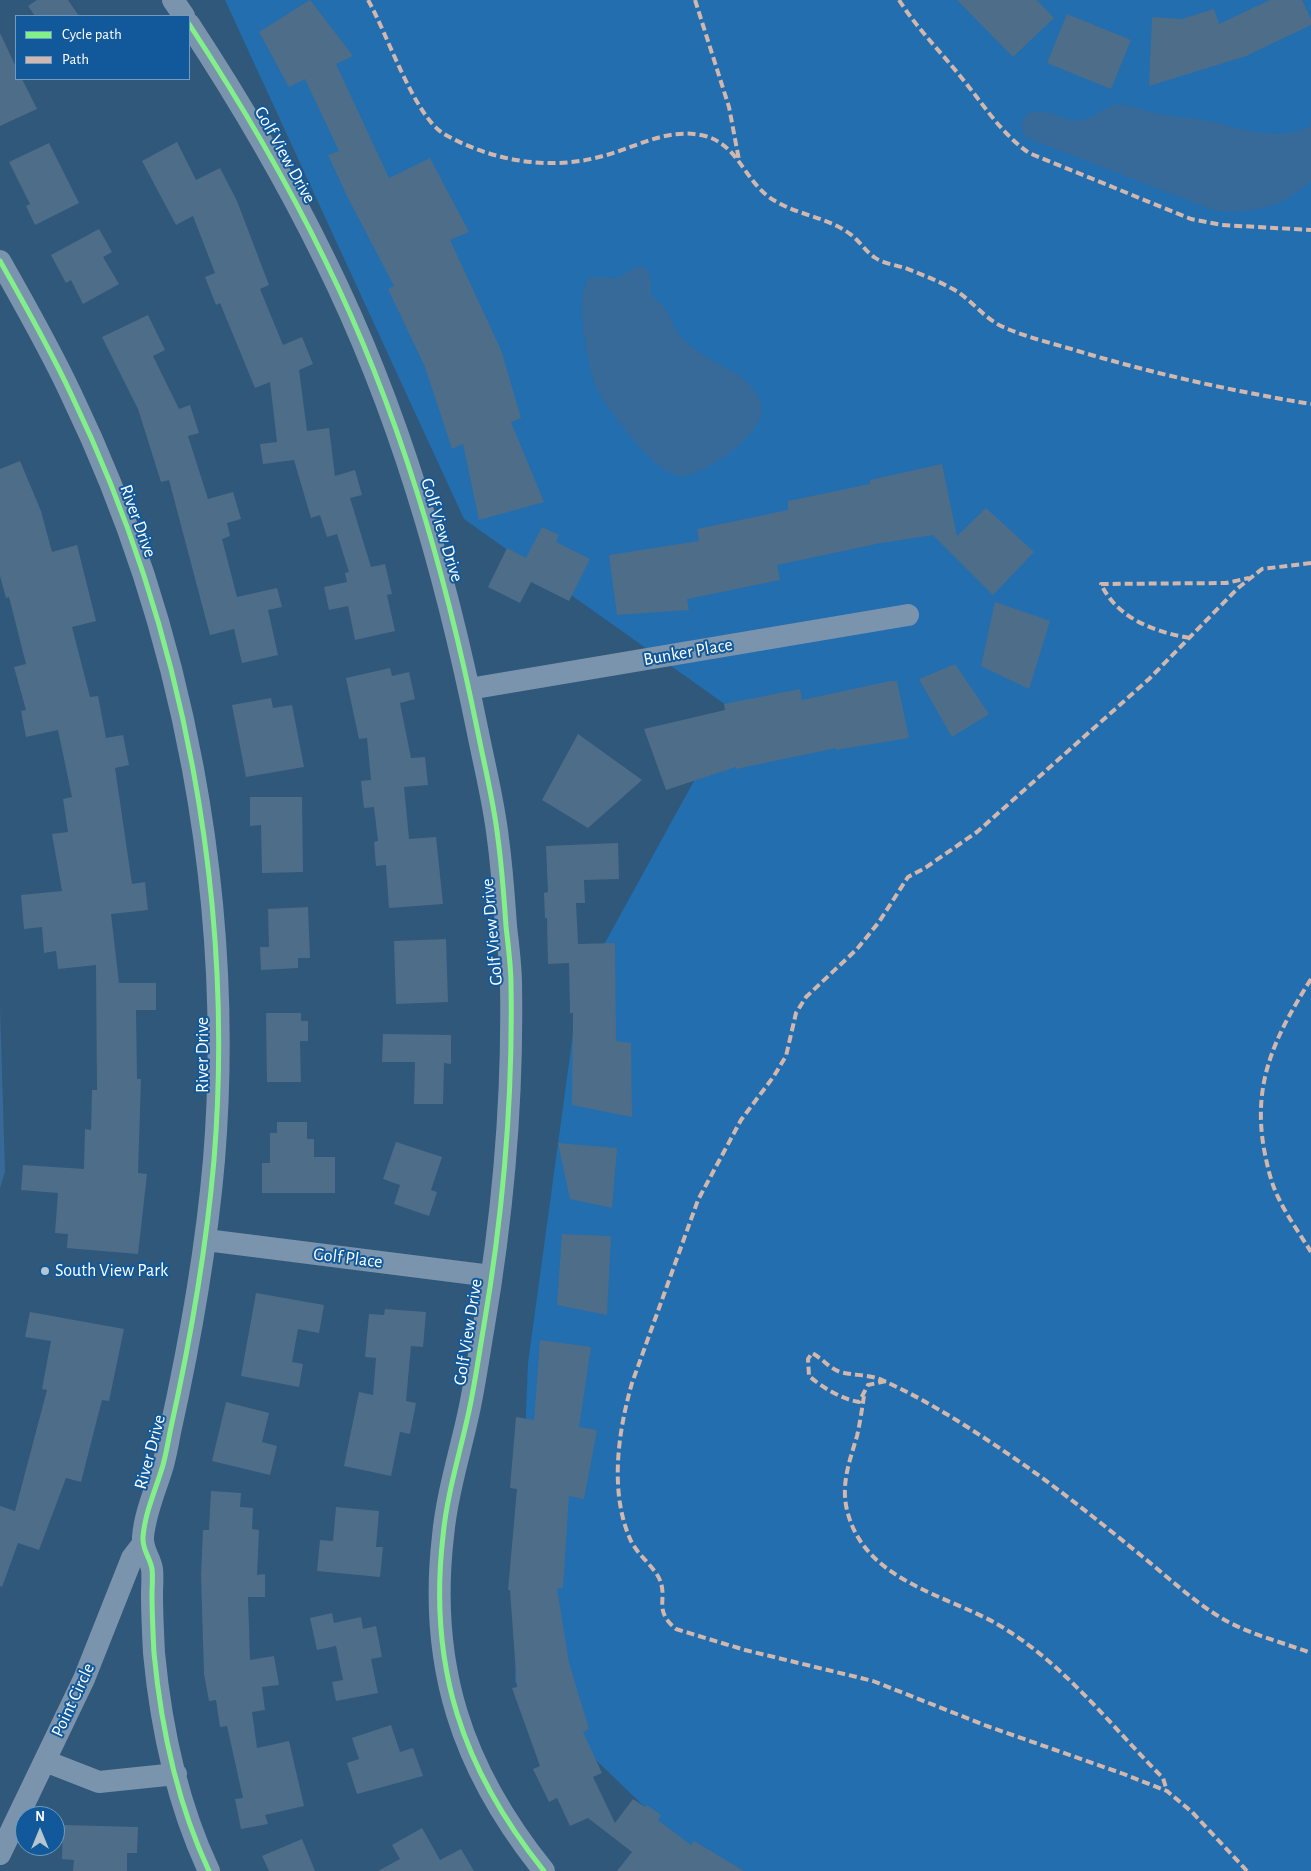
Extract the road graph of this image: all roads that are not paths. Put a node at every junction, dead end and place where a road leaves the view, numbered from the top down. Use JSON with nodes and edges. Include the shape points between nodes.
{"nodes":[{"id":1,"x":173,"y":0,"type":"edge"},
{"id":2,"x":183,"y":15,"type":"edge"},
{"id":3,"x":190,"y":26,"type":"edge"},
{"id":4,"x":0,"y":261,"type":"edge"},
{"id":5,"x":908,"y":615,"type":"dead end"},
{"id":6,"x":469,"y":689,"type":"junction"},
{"id":7,"x":206,"y":1240,"type":"junction"},
{"id":8,"x":491,"y":1276,"type":"junction"},
{"id":9,"x":142,"y":1545,"type":"junction"},
{"id":10,"x":45,"y":1760,"type":"junction"},
{"id":11,"x":176,"y":1774,"type":"junction"},
{"id":12,"x":0,"y":1854,"type":"edge"},
{"id":13,"x":208,"y":1871,"type":"edge"},
{"id":14,"x":544,"y":1871,"type":"edge"}],
"edges":[{"from":1,"to":2,"type":"street"},
{"from":3,"to":6,"type":"street","name":"Golf View Drive","via":[[284,180],[366,350],[400,438],[429,529]]},
{"from":4,"to":7,"type":"street","name":"River Drive","via":[[72,396],[107,475],[137,557],[183,724],[210,896],[216,983],[218,1070]]},
{"from":5,"to":6,"type":"street","name":"Bunker Place"},
{"from":6,"to":8,"type":"street","name":"Golf View Drive","via":[[498,834],[511,981],[509,1129]]},
{"from":7,"to":8,"type":"street","name":"Golf Place"},
{"from":7,"to":9,"type":"street","name":"River Drive","via":[[192,1329],[163,1465],[145,1517]]},
{"from":8,"to":14,"type":"street","name":"Golf View Drive","via":[[469,1410],[443,1530],[438,1581],[439,1616],[445,1666],[456,1716],[468,1748],[490,1794],[517,1837]]},
{"from":9,"to":10,"type":"street","name":"Point Circle","via":[[132,1558],[84,1679]]},
{"from":9,"to":11,"type":"street","name":"River Drive","via":[[152,1568],[152,1627],[157,1685]]},
{"from":10,"to":11,"type":"street","via":[[99,1782]]},
{"from":10,"to":12,"type":"street","name":"Point Circle"},
{"from":11,"to":13,"type":"street","name":"River Drive","via":[[184,1807]]}]}
